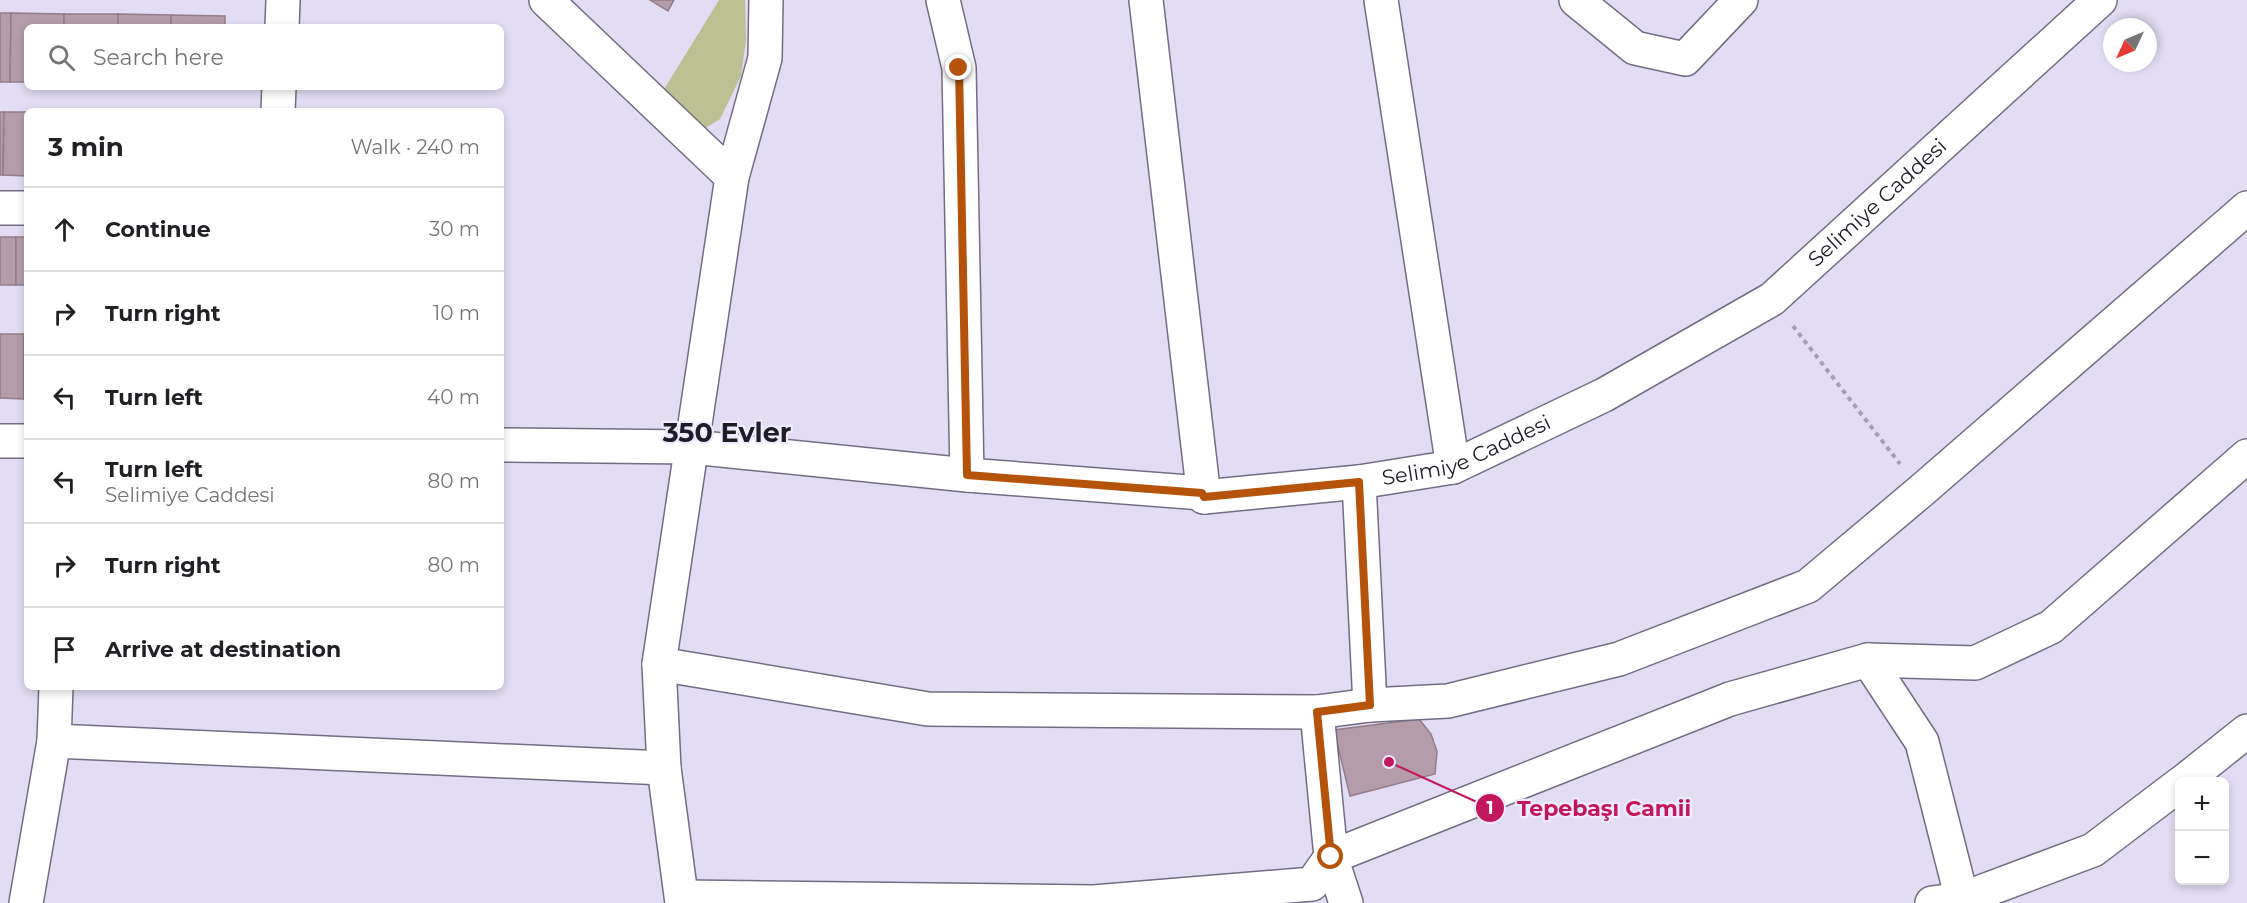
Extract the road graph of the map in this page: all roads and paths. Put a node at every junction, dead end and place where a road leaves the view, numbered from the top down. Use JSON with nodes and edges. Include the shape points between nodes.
{"nodes":[{"id":1,"x":283,"y":0,"type":"edge"},
{"id":2,"x":546,"y":0,"type":"edge"},
{"id":3,"x":766,"y":0,"type":"edge"},
{"id":4,"x":943,"y":0,"type":"edge"},
{"id":5,"x":1146,"y":0,"type":"edge"},
{"id":6,"x":1381,"y":0,"type":"edge"},
{"id":7,"x":1576,"y":0,"type":"edge"},
{"id":8,"x":1741,"y":0,"type":"edge"},
{"id":9,"x":2100,"y":0,"type":"edge"},
{"id":10,"x":282,"y":24,"type":"edge"},
{"id":11,"x":279,"y":90,"type":"edge"},
{"id":12,"x":278,"y":108,"type":"edge"},
{"id":13,"x":732,"y":177,"type":"junction"},
{"id":14,"x":0,"y":208,"type":"edge"},
{"id":15,"x":24,"y":208,"type":"edge"},
{"id":16,"x":2247,"y":208,"type":"edge"},
{"id":17,"x":1772,"y":299,"type":"junction"},
{"id":18,"x":0,"y":441,"type":"edge"},
{"id":19,"x":24,"y":441,"type":"edge"},
{"id":20,"x":504,"y":445,"type":"edge"},
{"id":21,"x":692,"y":447,"type":"junction"},
{"id":22,"x":2247,"y":456,"type":"edge"},
{"id":23,"x":1453,"y":467,"type":"junction"},
{"id":24,"x":967,"y":475,"type":"junction"},
{"id":25,"x":1359,"y":482,"type":"junction"},
{"id":26,"x":1921,"y":491,"type":"junction"},
{"id":27,"x":1204,"y":497,"type":"junction"},
{"id":28,"x":1868,"y":660,"type":"junction"},
{"id":29,"x":659,"y":664,"type":"junction"},
{"id":30,"x":56,"y":690,"type":"edge"},
{"id":31,"x":1370,"y":705,"type":"junction"},
{"id":32,"x":1317,"y":712,"type":"junction"},
{"id":33,"x":2247,"y":731,"type":"edge"},
{"id":34,"x":54,"y":741,"type":"junction"},
{"id":35,"x":664,"y":768,"type":"junction"},
{"id":36,"x":2189,"y":777,"type":"edge"},
{"id":37,"x":2175,"y":788,"type":"edge"},
{"id":38,"x":1331,"y":857,"type":"junction"},
{"id":39,"x":682,"y":900,"type":"edge"},
{"id":40,"x":1947,"y":901,"type":"edge"},
{"id":41,"x":26,"y":903,"type":"edge"},
{"id":42,"x":1346,"y":903,"type":"edge"}],
"edges":[{"from":1,"to":10,"type":"street"},
{"from":2,"to":13,"type":"street"},
{"from":3,"to":13,"type":"street","via":[[765,58]]},
{"from":4,"to":24,"type":"street","via":[[959,68]]},
{"from":5,"to":27,"type":"street"},
{"from":6,"to":23,"type":"street"},
{"from":7,"to":8,"type":"street","via":[[1635,48],[1685,59]]},
{"from":9,"to":17,"type":"street","name":"Selimiye Caddesi"},
{"from":11,"to":12,"type":"street"},
{"from":13,"to":21,"type":"street"},
{"from":14,"to":15,"type":"street"},
{"from":16,"to":26,"type":"street"},
{"from":17,"to":23,"type":"street","name":"Selimiye Caddesi","via":[[1604,395]]},
{"from":17,"to":26,"type":"path"},
{"from":18,"to":19,"type":"street"},
{"from":20,"to":21,"type":"street","name":"Selimiye Caddesi"},
{"from":21,"to":24,"type":"street","name":"Selimiye Caddesi"},
{"from":21,"to":29,"type":"street"},
{"from":22,"to":28,"type":"street","via":[[2051,627],[1975,663]]},
{"from":23,"to":25,"type":"street","name":"Selimiye Caddesi"},
{"from":24,"to":27,"type":"street","name":"Selimiye Caddesi","via":[[1202,493]]},
{"from":25,"to":27,"type":"street","name":"Selimiye Caddesi"},
{"from":25,"to":31,"type":"street"},
{"from":26,"to":31,"type":"street","via":[[1808,586],[1641,651],[1448,701]]},
{"from":28,"to":38,"type":"street","via":[[1730,699]]},
{"from":28,"to":40,"type":"street","via":[[1922,741]]},
{"from":29,"to":32,"type":"street","via":[[928,709]]},
{"from":29,"to":35,"type":"street"},
{"from":30,"to":34,"type":"street"},
{"from":31,"to":32,"type":"street"},
{"from":32,"to":38,"type":"street"},
{"from":33,"to":36,"type":"street"},
{"from":34,"to":35,"type":"street"},
{"from":34,"to":41,"type":"street"},
{"from":35,"to":39,"type":"street"},
{"from":37,"to":40,"type":"street","via":[[2092,850]]},
{"from":38,"to":39,"type":"street","via":[[1312,884],[1094,902]]},
{"from":38,"to":42,"type":"street"}]}
